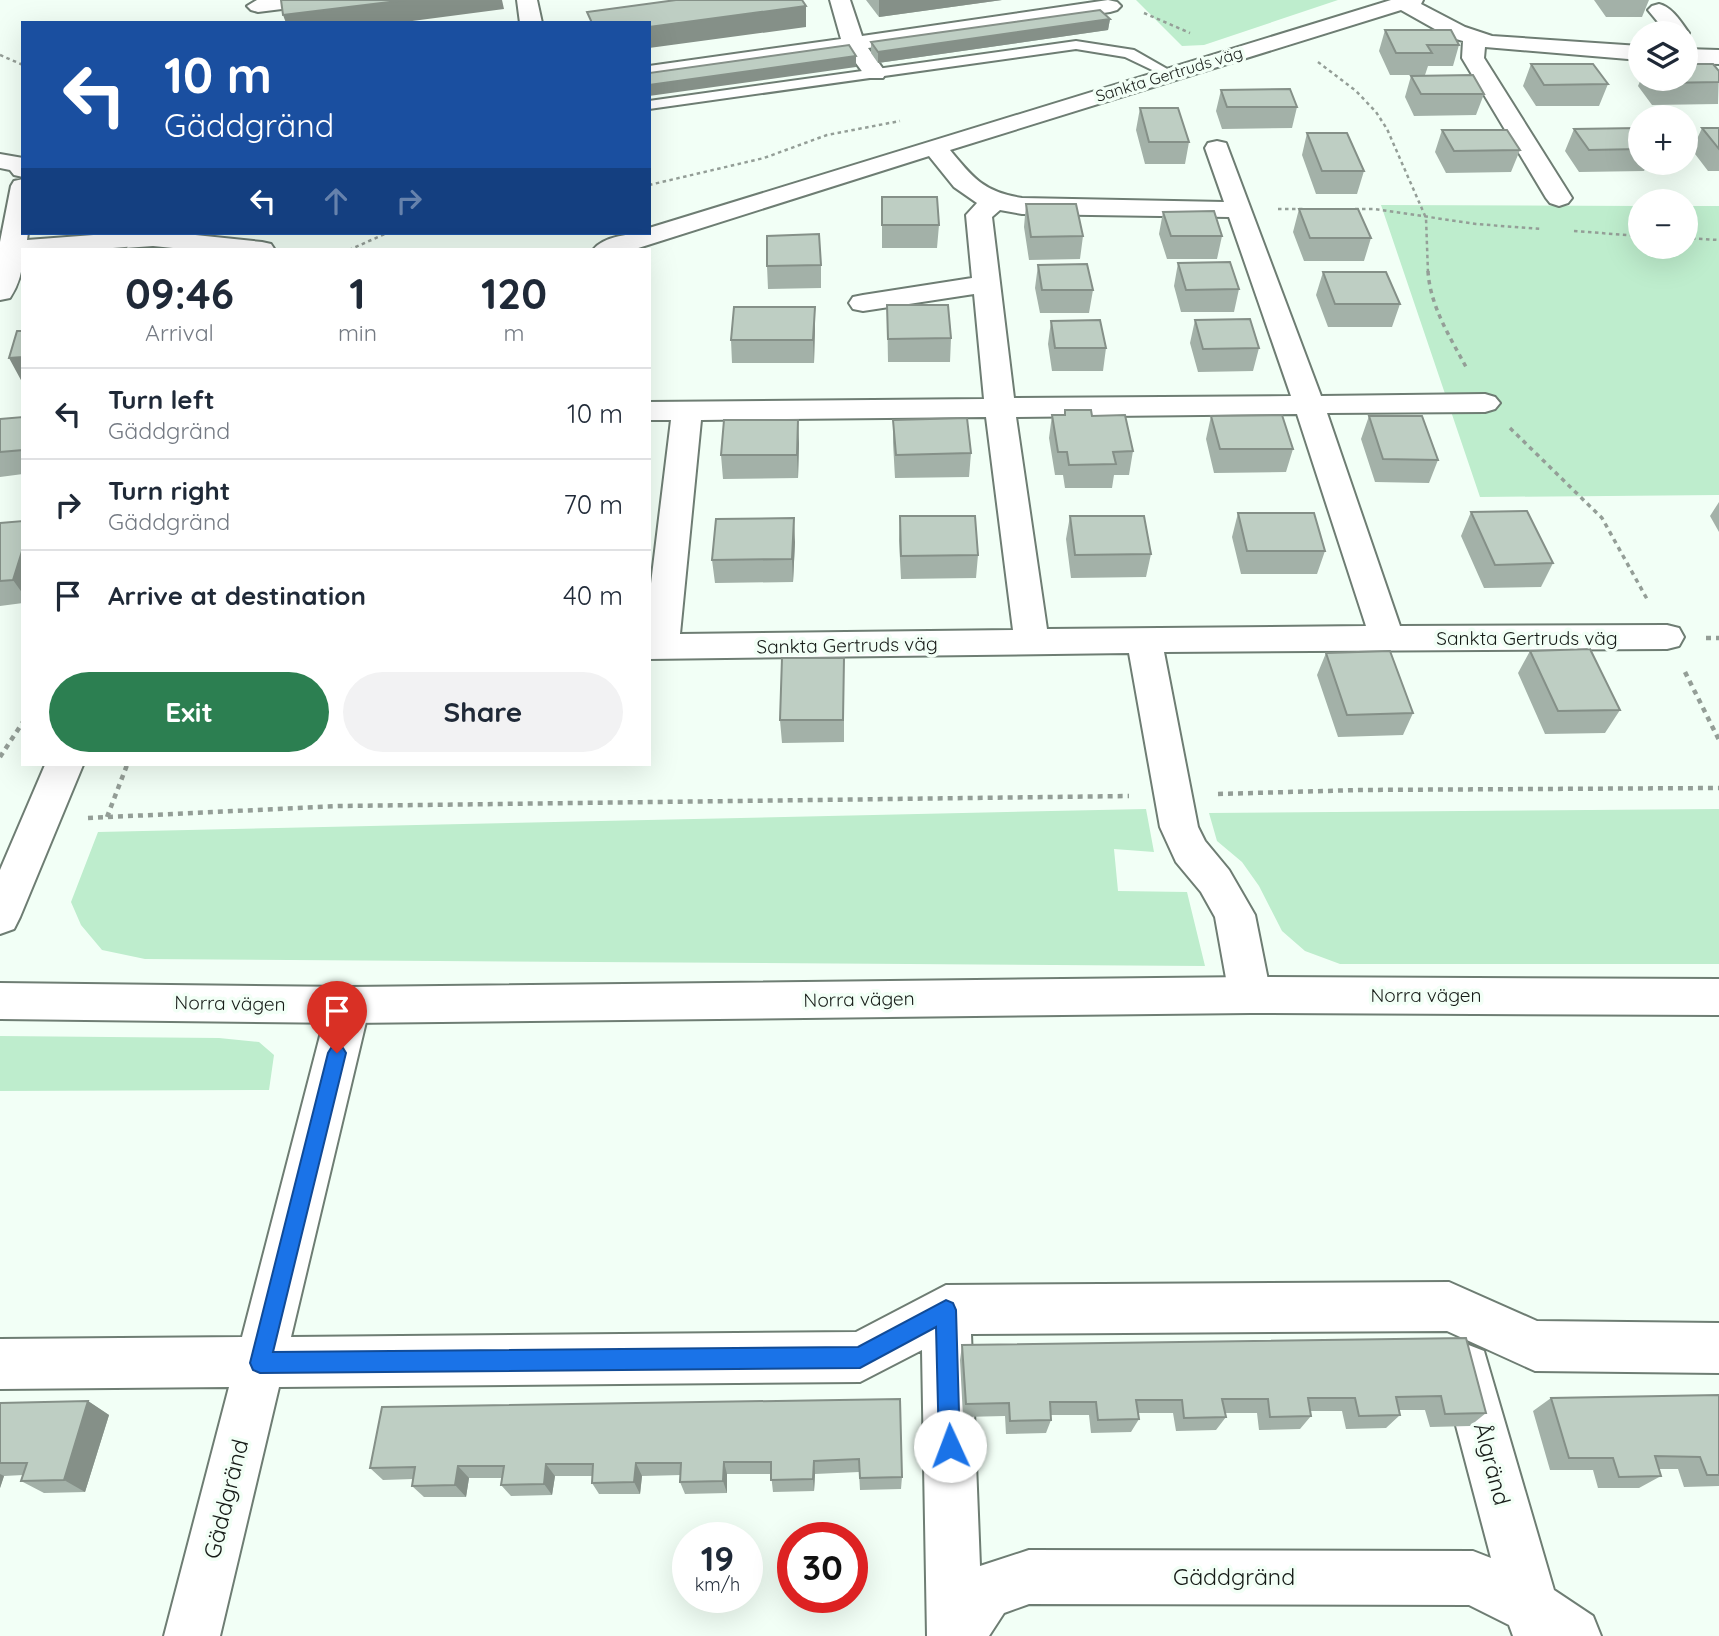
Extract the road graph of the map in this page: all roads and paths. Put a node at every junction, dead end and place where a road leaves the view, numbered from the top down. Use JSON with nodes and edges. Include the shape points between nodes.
{"nodes":[{"id":1,"x":306,"y":0,"type":"edge"},
{"id":2,"x":527,"y":0,"type":"edge"},
{"id":3,"x":840,"y":0,"type":"edge"},
{"id":4,"x":1408,"y":2,"type":"edge"},
{"id":5,"x":1118,"y":8,"type":"edge"},
{"id":6,"x":259,"y":10,"type":"edge"},
{"id":7,"x":1659,"y":10,"type":"dead end"},
{"id":8,"x":531,"y":21,"type":"edge"},
{"id":9,"x":1668,"y":21,"type":"edge"},
{"id":10,"x":1196,"y":35,"type":"dead end"},
{"id":11,"x":1474,"y":39,"type":"junction"},
{"id":12,"x":853,"y":43,"type":"junction"},
{"id":13,"x":1628,"y":52,"type":"edge"},
{"id":14,"x":0,"y":55,"type":"edge"},
{"id":15,"x":21,"y":64,"type":"edge"},
{"id":16,"x":651,"y":73,"type":"edge"},
{"id":17,"x":875,"y":73,"type":"junction"},
{"id":18,"x":1169,"y":74,"type":"junction"},
{"id":19,"x":651,"y":105,"type":"edge"},
{"id":20,"x":935,"y":147,"type":"junction"},
{"id":21,"x":1217,"y":148,"type":"dead end"},
{"id":22,"x":0,"y":161,"type":"edge"},
{"id":23,"x":21,"y":168,"type":"edge"},
{"id":24,"x":21,"y":193,"type":"edge"},
{"id":25,"x":1559,"y":198,"type":"dead end"},
{"id":26,"x":993,"y":202,"type":"junction"},
{"id":27,"x":1307,"y":209,"type":"edge"},
{"id":28,"x":1348,"y":209,"type":"edge"},
{"id":29,"x":1238,"y":210,"type":"junction"},
{"id":30,"x":1541,"y":229,"type":"dead end"},
{"id":31,"x":1567,"y":230,"type":"dead end"},
{"id":32,"x":383,"y":235,"type":"edge"},
{"id":33,"x":1628,"y":235,"type":"edge"},
{"id":34,"x":1698,"y":239,"type":"edge"},
{"id":35,"x":1719,"y":240,"type":"edge"},
{"id":36,"x":244,"y":248,"type":"edge"},
{"id":37,"x":353,"y":248,"type":"edge"},
{"id":38,"x":612,"y":248,"type":"edge"},
{"id":39,"x":6,"y":249,"type":"edge"},
{"id":40,"x":986,"y":284,"type":"junction"},
{"id":41,"x":0,"y":292,"type":"edge"},
{"id":42,"x":863,"y":303,"type":"dead end"},
{"id":43,"x":1485,"y":403,"type":"dead end"},
{"id":44,"x":1309,"y":404,"type":"junction"},
{"id":45,"x":1000,"y":408,"type":"junction"},
{"id":46,"x":651,"y":411,"type":"edge"},
{"id":47,"x":687,"y":411,"type":"junction"},
{"id":48,"x":1667,"y":637,"type":"dead end"},
{"id":49,"x":1387,"y":639,"type":"junction"},
{"id":50,"x":1144,"y":640,"type":"junction"},
{"id":51,"x":1032,"y":642,"type":"junction"},
{"id":52,"x":655,"y":647,"type":"edge"},
{"id":53,"x":21,"y":725,"type":"edge"},
{"id":54,"x":0,"y":757,"type":"edge"},
{"id":55,"x":64,"y":766,"type":"edge"},
{"id":56,"x":127,"y":766,"type":"edge"},
{"id":57,"x":1719,"y":788,"type":"edge"},
{"id":58,"x":1172,"y":796,"type":"junction"},
{"id":59,"x":107,"y":817,"type":"junction"},
{"id":60,"x":42,"y":820,"type":"junction"},
{"id":61,"x":0,"y":917,"type":"edge"},
{"id":62,"x":1250,"y":995,"type":"junction"},
{"id":63,"x":1719,"y":997,"type":"edge"},
{"id":64,"x":0,"y":1001,"type":"edge"},
{"id":65,"x":349,"y":1004,"type":"junction"},
{"id":66,"x":1449,"y":1306,"type":"junction"},
{"id":67,"x":946,"y":1310,"type":"junction"},
{"id":68,"x":1719,"y":1348,"type":"edge"},
{"id":69,"x":260,"y":1363,"type":"junction"},
{"id":70,"x":0,"y":1364,"type":"edge"},
{"id":71,"x":1548,"y":1627,"type":"edge"},
{"id":72,"x":192,"y":1636,"type":"edge"},
{"id":73,"x":956,"y":1636,"type":"edge"}],
"edges":[{"from":1,"to":6,"type":"street"},
{"from":2,"to":8,"type":"street"},
{"from":3,"to":12,"type":"street"},
{"from":4,"to":11,"type":"street","name":"Sankta Gertruds väg"},
{"from":4,"to":18,"type":"street","name":"Sankta Gertruds väg"},
{"from":5,"to":10,"type":"path"},
{"from":5,"to":12,"type":"street"},
{"from":7,"to":9,"type":"street"},
{"from":11,"to":13,"type":"street","name":"Sankta Gertruds väg","via":[[1506,46]]},
{"from":11,"to":25,"type":"street","via":[[1473,58]]},
{"from":12,"to":16,"type":"street"},
{"from":12,"to":17,"type":"street"},
{"from":14,"to":15,"type":"path"},
{"from":17,"to":18,"type":"lane","via":[[1076,45],[1129,53]]},
{"from":17,"to":19,"type":"lane"},
{"from":18,"to":20,"type":"street","name":"Sankta Gertruds väg"},
{"from":20,"to":26,"type":"street","via":[[974,194]]},
{"from":20,"to":38,"type":"street","name":"Sankta Gertruds väg"},
{"from":21,"to":29,"type":"street"},
{"from":22,"to":23,"type":"street"},
{"from":24,"to":39,"type":"street"},
{"from":26,"to":29,"type":"street"},
{"from":26,"to":40,"type":"street","via":[[979,215]]},
{"from":27,"to":29,"type":"path"},
{"from":28,"to":30,"type":"path"},
{"from":29,"to":44,"type":"street"},
{"from":31,"to":33,"type":"path"},
{"from":32,"to":37,"type":"path"},
{"from":34,"to":35,"type":"path"},
{"from":36,"to":39,"type":"street","via":[[153,238]]},
{"from":39,"to":41,"type":"street","via":[[8,274]]},
{"from":40,"to":42,"type":"street"},
{"from":40,"to":45,"type":"street"},
{"from":43,"to":44,"type":"street"},
{"from":44,"to":45,"type":"street"},
{"from":44,"to":49,"type":"street"},
{"from":45,"to":47,"type":"street"},
{"from":45,"to":51,"type":"street"},
{"from":46,"to":47,"type":"street"},
{"from":47,"to":52,"type":"street","name":"Sankta Gertruds väg"},
{"from":48,"to":49,"type":"street","name":"Sankta Gertruds väg"},
{"from":49,"to":50,"type":"street","name":"Sankta Gertruds väg"},
{"from":50,"to":51,"type":"street","name":"Sankta Gertruds väg"},
{"from":50,"to":58,"type":"street"},
{"from":51,"to":52,"type":"street","name":"Sankta Gertruds väg"},
{"from":53,"to":54,"type":"path"},
{"from":55,"to":60,"type":"street"},
{"from":56,"to":59,"type":"path"},
{"from":57,"to":58,"type":"path"},
{"from":58,"to":59,"type":"path","via":[[340,806]]},
{"from":58,"to":62,"type":"street","via":[[1190,851],[1235,915]]},
{"from":59,"to":60,"type":"path"},
{"from":60,"to":61,"type":"street"},
{"from":62,"to":63,"type":"street","name":"Norra vägen"},
{"from":62,"to":65,"type":"street","name":"Norra vägen"},
{"from":64,"to":65,"type":"street","name":"Norra vägen"},
{"from":65,"to":69,"type":"street","name":"Gäddgränd"},
{"from":66,"to":67,"type":"street"},
{"from":66,"to":68,"type":"street","via":[[1535,1346]]},
{"from":66,"to":71,"type":"street","name":"Ålgränd"},
{"from":67,"to":69,"type":"street","via":[[860,1357]]},
{"from":67,"to":73,"type":"street","name":"Gäddgränd"},
{"from":69,"to":70,"type":"street"},
{"from":69,"to":72,"type":"street","name":"Gäddgränd"},
{"from":71,"to":73,"type":"street","name":"Gäddgränd","via":[[1474,1578],[1029,1577],[986,1591]]}]}
